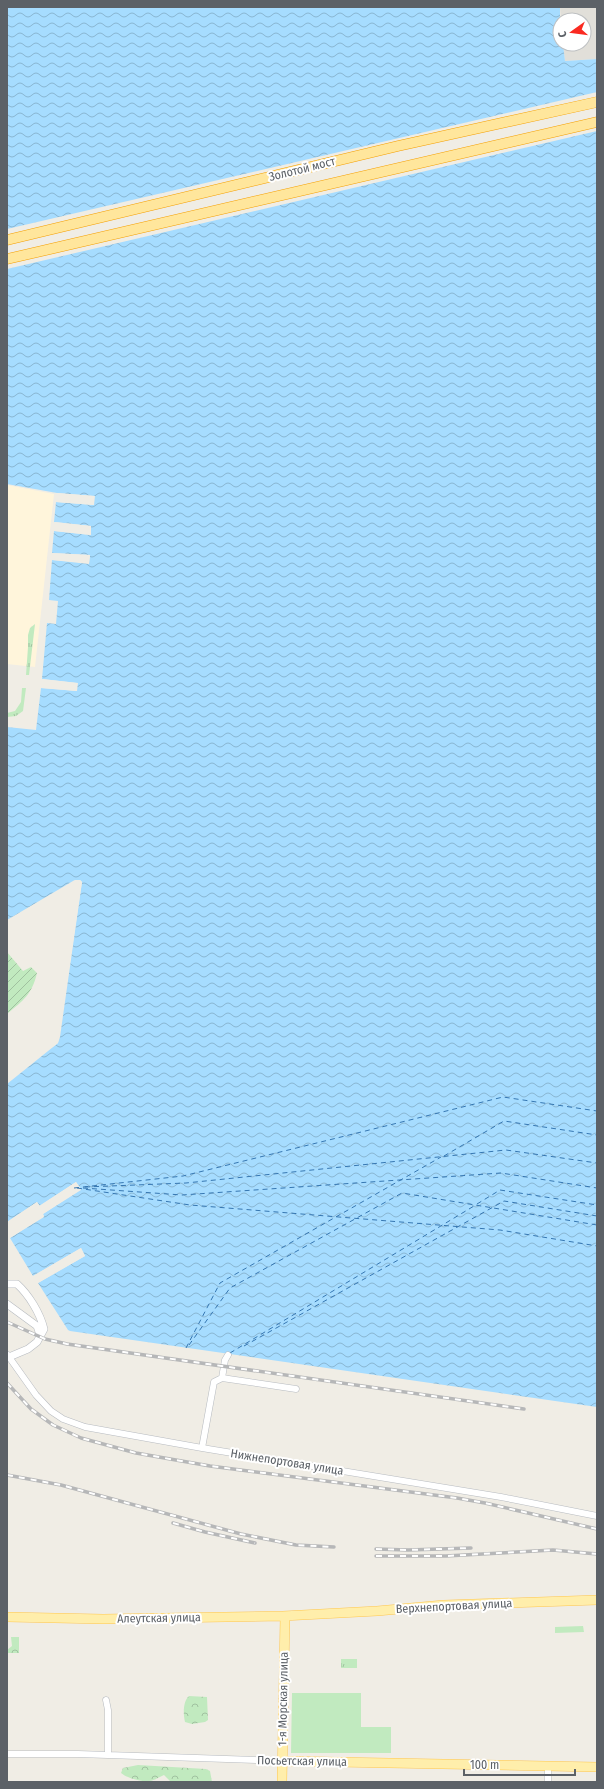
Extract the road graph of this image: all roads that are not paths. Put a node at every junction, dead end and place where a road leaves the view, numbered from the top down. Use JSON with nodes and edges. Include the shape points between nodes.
{"nodes":[{"id":1,"x":597,"y":102,"type":"edge"},
{"id":2,"x":597,"y":122,"type":"edge"},
{"id":3,"x":7,"y":240,"type":"edge"},
{"id":4,"x":7,"y":259,"type":"edge"},
{"id":5,"x":7,"y":1284,"type":"edge"},
{"id":6,"x":7,"y":1304,"type":"edge"},
{"id":7,"x":40,"y":1335,"type":"junction"},
{"id":8,"x":228,"y":1355,"type":"dead end"},
{"id":9,"x":8,"y":1356,"type":"edge"},
{"id":10,"x":222,"y":1378,"type":"junction"},
{"id":11,"x":296,"y":1389,"type":"dead end"},
{"id":12,"x":202,"y":1448,"type":"junction"},
{"id":13,"x":597,"y":1516,"type":"edge"},
{"id":14,"x":597,"y":1600,"type":"edge"},
{"id":15,"x":312,"y":1614,"type":"joint"},
{"id":16,"x":285,"y":1616,"type":"junction"},
{"id":17,"x":7,"y":1617,"type":"edge"},
{"id":18,"x":106,"y":1700,"type":"dead end"},
{"id":19,"x":7,"y":1754,"type":"edge"},
{"id":20,"x":108,"y":1755,"type":"junction"},
{"id":21,"x":282,"y":1761,"type":"junction"},
{"id":22,"x":548,"y":1766,"type":"junction"},
{"id":23,"x":597,"y":1767,"type":"edge"},
{"id":24,"x":282,"y":1782,"type":"edge"},
{"id":25,"x":548,"y":1782,"type":"edge"}],
"edges":[{"from":1,"to":3,"type":"highway","name":"Золотой мост","via":[[398,146]]},
{"from":2,"to":4,"type":"highway","name":"Золотой мост"},
{"from":5,"to":7,"type":"street","via":[[17,1284],[23,1289],[42,1321],[44,1329]]},
{"from":6,"to":7,"type":"street","via":[[37,1326]]},
{"from":7,"to":9,"type":"street","via":[[37,1342],[28,1349]]},
{"from":8,"to":10,"type":"street"},
{"from":9,"to":12,"type":"street","name":"Нижнепортовая улица","via":[[45,1406],[63,1419],[85,1427]]},
{"from":10,"to":11,"type":"street"},
{"from":10,"to":12,"type":"street","via":[[214,1382]]},
{"from":12,"to":13,"type":"street","name":"Нижнепортовая улица","via":[[501,1497]]},
{"from":14,"to":15,"type":"main road","name":"Верхнепортовая улица","via":[[444,1605]]},
{"from":15,"to":16,"type":"main road","name":"Алеутская улица"},
{"from":16,"to":17,"type":"main road","name":"Алеутская улица","via":[[106,1619]]},
{"from":16,"to":21,"type":"main road","name":"1-я Морская улица"},
{"from":18,"to":20,"type":"street"},
{"from":19,"to":20,"type":"street","name":"Посьетская улица"},
{"from":20,"to":21,"type":"street","name":"Посьетская улица"},
{"from":21,"to":22,"type":"main road","name":"Посьетская улица"},
{"from":21,"to":24,"type":"main road","name":"1-я Морская улица"},
{"from":22,"to":23,"type":"main road","name":"Посьетская улица"},
{"from":22,"to":25,"type":"street"}]}
